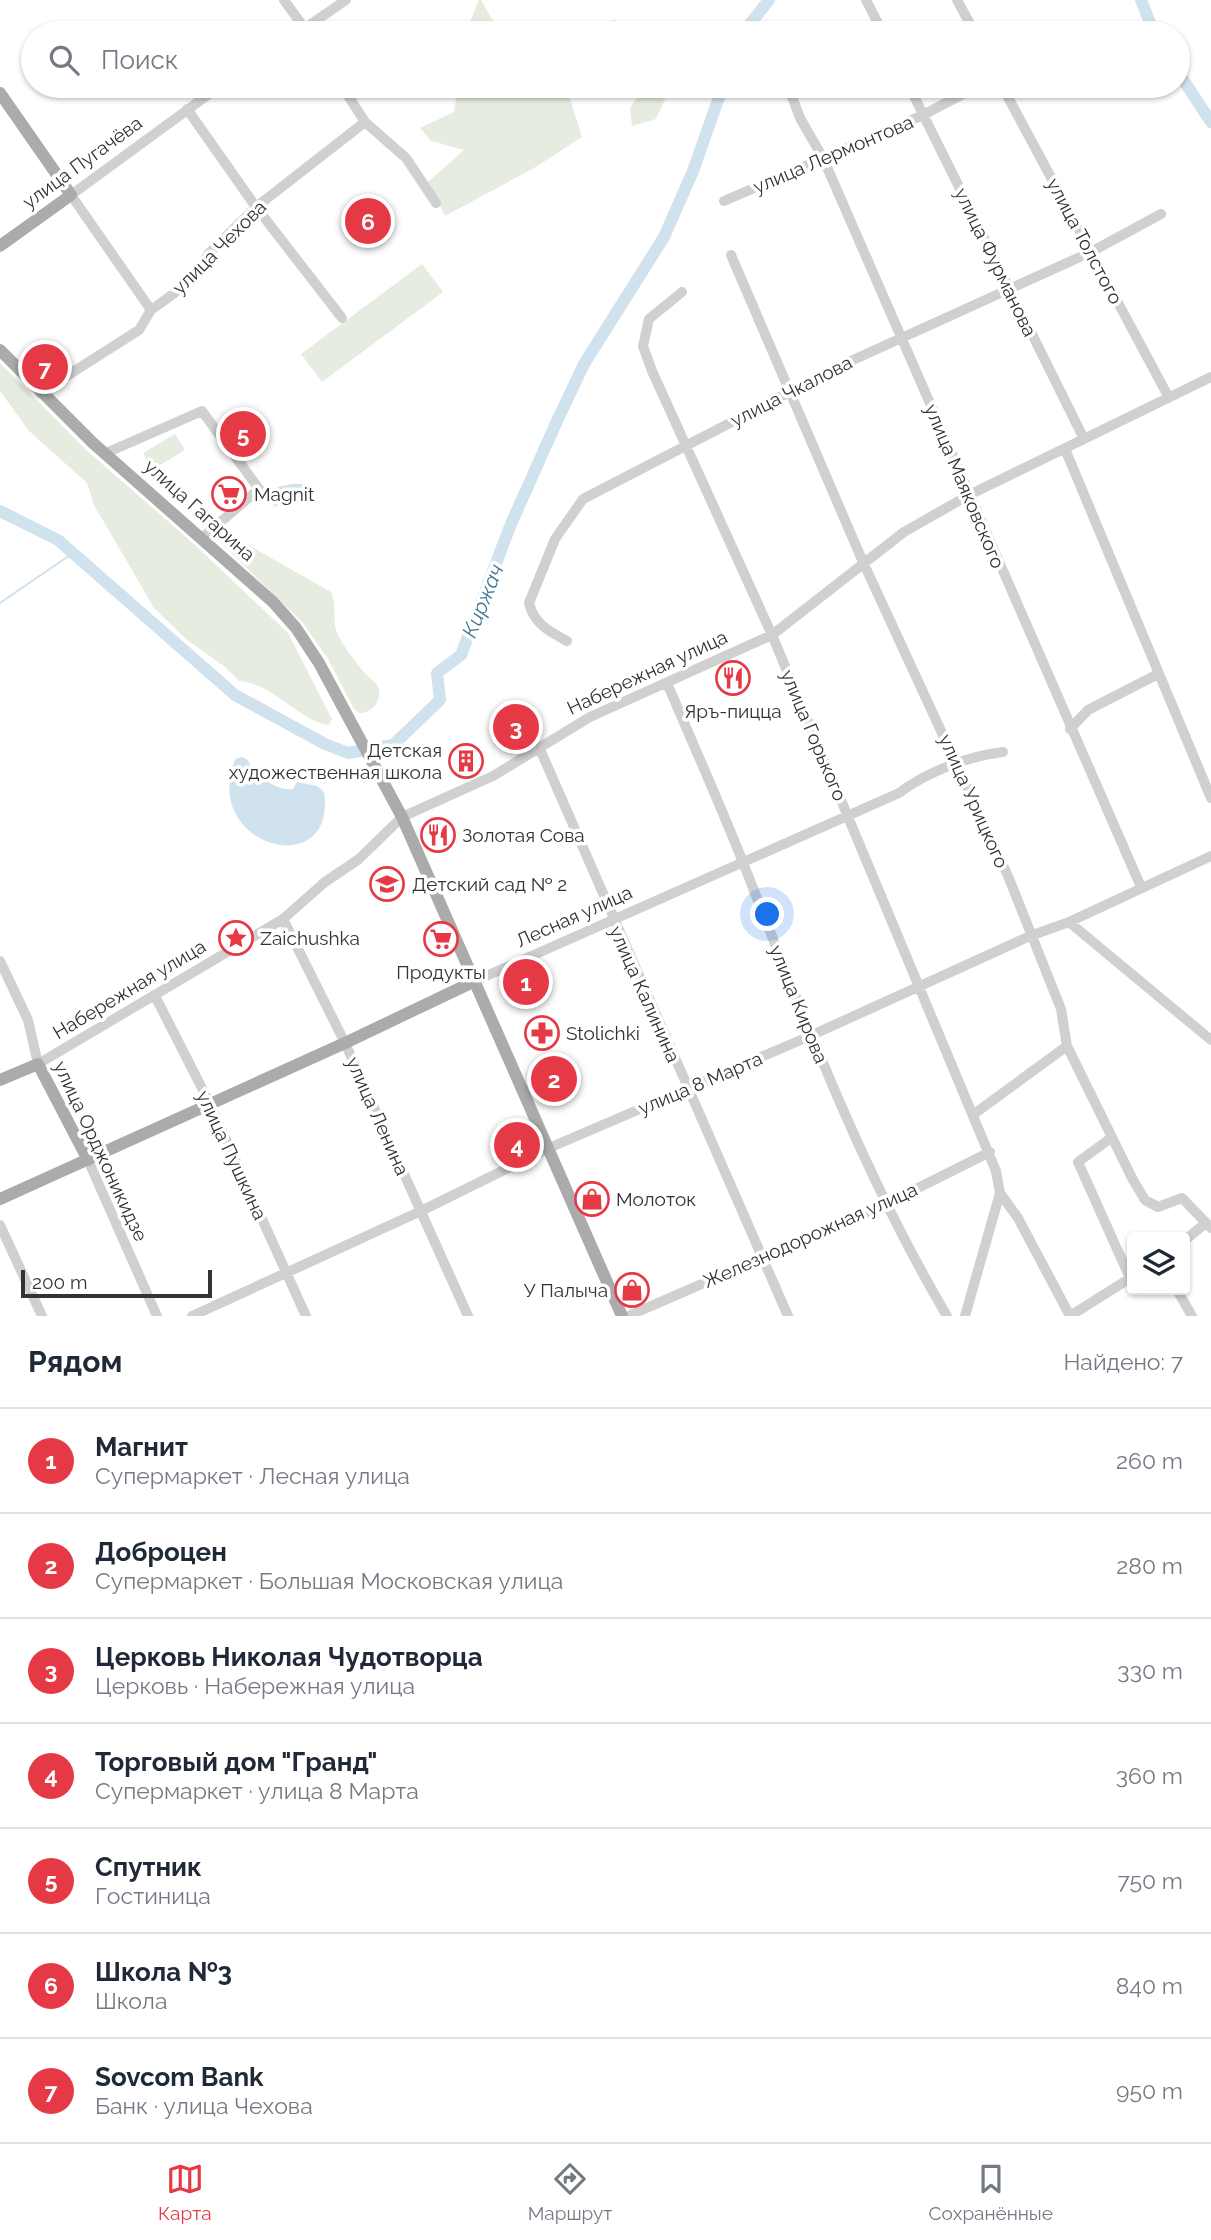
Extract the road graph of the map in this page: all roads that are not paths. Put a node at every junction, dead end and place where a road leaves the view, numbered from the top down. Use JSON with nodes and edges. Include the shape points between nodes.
{"nodes":[{"id":1,"x":285,"y":0,"type":"edge"},
{"id":2,"x":346,"y":0,"type":"edge"},
{"id":3,"x":866,"y":0,"type":"edge"},
{"id":4,"x":957,"y":0,"type":"edge"},
{"id":5,"x":297,"y":21,"type":"edge"},
{"id":6,"x":318,"y":21,"type":"edge"},
{"id":7,"x":877,"y":21,"type":"edge"},
{"id":8,"x":968,"y":21,"type":"edge"},
{"id":9,"x":0,"y":93,"type":"edge"},
{"id":10,"x":203,"y":98,"type":"edge"},
{"id":11,"x":350,"y":98,"type":"edge"},
{"id":12,"x":792,"y":98,"type":"edge"},
{"id":13,"x":915,"y":98,"type":"edge"},
{"id":14,"x":955,"y":98,"type":"edge"},
{"id":15,"x":1008,"y":98,"type":"edge"},
{"id":16,"x":187,"y":109,"type":"junction"},
{"id":17,"x":923,"y":115,"type":"junction"},
{"id":18,"x":365,"y":122,"type":"junction"},
{"id":19,"x":823,"y":158,"type":"junction"},
{"id":20,"x":71,"y":195,"type":"junction"},
{"id":21,"x":724,"y":201,"type":"dead end"},
{"id":22,"x":436,"y":203,"type":"dead end"},
{"id":23,"x":256,"y":207,"type":"junction"},
{"id":24,"x":1161,"y":214,"type":"dead end"},
{"id":25,"x":0,"y":246,"type":"edge"},
{"id":26,"x":1091,"y":252,"type":"junction"},
{"id":27,"x":731,"y":254,"type":"dead end"},
{"id":28,"x":1009,"y":290,"type":"junction"},
{"id":29,"x":682,"y":292,"type":"dead end"},
{"id":30,"x":151,"y":310,"type":"junction"},
{"id":31,"x":342,"y":318,"type":"dead end"},
{"id":32,"x":900,"y":338,"type":"junction"},
{"id":33,"x":0,"y":351,"type":"edge"},
{"id":34,"x":1211,"y":377,"type":"edge"},
{"id":35,"x":40,"y":393,"type":"junction"},
{"id":36,"x":792,"y":393,"type":"junction"},
{"id":37,"x":1168,"y":396,"type":"junction"},
{"id":38,"x":1084,"y":439,"type":"junction"},
{"id":39,"x":685,"y":446,"type":"junction"},
{"id":40,"x":1065,"y":449,"type":"junction"},
{"id":41,"x":106,"y":453,"type":"junction"},
{"id":42,"x":969,"y":495,"type":"junction"},
{"id":43,"x":203,"y":537,"type":"junction"},
{"id":44,"x":863,"y":562,"type":"junction"},
{"id":45,"x":772,"y":635,"type":"junction"},
{"id":46,"x":567,"y":642,"type":"dead end"},
{"id":47,"x":1158,"y":674,"type":"junction"},
{"id":48,"x":667,"y":683,"type":"junction"},
{"id":49,"x":1070,"y":729,"type":"junction"},
{"id":50,"x":539,"y":747,"type":"junction"},
{"id":51,"x":1003,"y":752,"type":"dead end"},
{"id":52,"x":957,"y":764,"type":"junction"},
{"id":53,"x":1211,"y":798,"type":"edge"},
{"id":54,"x":848,"y":816,"type":"junction"},
{"id":55,"x":402,"y":817,"type":"junction"},
{"id":56,"x":1211,"y":856,"type":"edge"},
{"id":57,"x":743,"y":862,"type":"junction"},
{"id":58,"x":1141,"y":887,"type":"junction"},
{"id":59,"x":283,"y":919,"type":"junction"},
{"id":60,"x":613,"y":920,"type":"junction"},
{"id":61,"x":1069,"y":922,"type":"junction"},
{"id":62,"x":1030,"y":936,"type":"junction"},
{"id":63,"x":0,"y":961,"type":"edge"},
{"id":64,"x":475,"y":981,"type":"junction"},
{"id":65,"x":920,"y":986,"type":"junction"},
{"id":66,"x":155,"y":996,"type":"junction"},
{"id":67,"x":810,"y":1036,"type":"junction"},
{"id":68,"x":1211,"y":1041,"type":"edge"},
{"id":69,"x":345,"y":1043,"type":"junction"},
{"id":70,"x":1067,"y":1046,"type":"junction"},
{"id":71,"x":38,"y":1064,"type":"junction"},
{"id":72,"x":0,"y":1080,"type":"edge"},
{"id":73,"x":687,"y":1088,"type":"junction"},
{"id":74,"x":210,"y":1105,"type":"junction"},
{"id":75,"x":974,"y":1114,"type":"junction"},
{"id":76,"x":1111,"y":1138,"type":"junction"},
{"id":77,"x":549,"y":1148,"type":"junction"},
{"id":78,"x":990,"y":1152,"type":"junction"},
{"id":79,"x":88,"y":1160,"type":"junction"},
{"id":80,"x":1000,"y":1194,"type":"junction"},
{"id":81,"x":0,"y":1199,"type":"edge"},
{"id":82,"x":886,"y":1203,"type":"junction"},
{"id":83,"x":421,"y":1211,"type":"junction"},
{"id":84,"x":0,"y":1225,"type":"edge"},
{"id":85,"x":1208,"y":1226,"type":"edge"},
{"id":86,"x":1190,"y":1237,"type":"edge"},
{"id":87,"x":762,"y":1256,"type":"junction"},
{"id":88,"x":1127,"y":1269,"type":"edge"},
{"id":89,"x":287,"y":1272,"type":"junction"},
{"id":90,"x":1127,"y":1280,"type":"edge"},
{"id":91,"x":1180,"y":1295,"type":"edge"},
{"id":92,"x":42,"y":1316,"type":"edge"},
{"id":93,"x":157,"y":1316,"type":"edge"},
{"id":94,"x":192,"y":1316,"type":"edge"},
{"id":95,"x":306,"y":1316,"type":"edge"},
{"id":96,"x":468,"y":1316,"type":"edge"},
{"id":97,"x":622,"y":1316,"type":"edge"},
{"id":98,"x":628,"y":1316,"type":"edge"},
{"id":99,"x":788,"y":1316,"type":"edge"},
{"id":100,"x":947,"y":1316,"type":"edge"},
{"id":101,"x":965,"y":1316,"type":"edge"},
{"id":102,"x":1070,"y":1316,"type":"edge"},
{"id":103,"x":1192,"y":1316,"type":"edge"}],
"edges":[{"from":1,"to":5,"type":"street"},
{"from":2,"to":6,"type":"street"},
{"from":3,"to":7,"type":"street"},
{"from":4,"to":8,"type":"street"},
{"from":9,"to":20,"type":"main road"},
{"from":10,"to":16,"type":"street","name":"улица Пугачёва"},
{"from":11,"to":18,"type":"street"},
{"from":12,"to":19,"type":"street","name":"улица Маяковского"},
{"from":13,"to":17,"type":"street","name":"улица Фурманова"},
{"from":14,"to":17,"type":"street","name":"улица Лермонтова"},
{"from":15,"to":26,"type":"street","name":"улица Толстого"},
{"from":16,"to":20,"type":"street","name":"улица Пугачёва"},
{"from":16,"to":23,"type":"street"},
{"from":17,"to":19,"type":"street","name":"улица Лермонтова"},
{"from":17,"to":28,"type":"street","name":"улица Фурманова"},
{"from":18,"to":22,"type":"street","via":[[406,158]]},
{"from":18,"to":23,"type":"street","name":"улица Чехова"},
{"from":19,"to":21,"type":"street","name":"улица Лермонтова"},
{"from":19,"to":32,"type":"street","name":"улица Маяковского"},
{"from":20,"to":25,"type":"main road","name":"улица Пугачёва"},
{"from":20,"to":30,"type":"street"},
{"from":23,"to":30,"type":"street","name":"улица Чехова","via":[[209,253],[190,282]]},
{"from":23,"to":31,"type":"street"},
{"from":24,"to":26,"type":"street","name":"улица Чкалова"},
{"from":26,"to":28,"type":"street","name":"улица Чкалова"},
{"from":26,"to":37,"type":"street","name":"улица Толстого"},
{"from":27,"to":36,"type":"street","name":"улица Урицкого"},
{"from":28,"to":32,"type":"street","name":"улица Чкалова"},
{"from":28,"to":38,"type":"street","name":"улица Фурманова"},
{"from":29,"to":39,"type":"street","name":"улица Горького","via":[[649,319],[643,346]]},
{"from":30,"to":35,"type":"street","name":"улица Чехова","via":[[139,330]]},
{"from":32,"to":36,"type":"street","name":"улица Чкалова"},
{"from":32,"to":42,"type":"street","name":"улица Маяковского"},
{"from":33,"to":35,"type":"main road","name":"улица Гагарина"},
{"from":34,"to":37,"type":"street","name":"Набережная улица"},
{"from":35,"to":41,"type":"main road","name":"улица Гагарина"},
{"from":36,"to":39,"type":"street","name":"улица Чкалова"},
{"from":36,"to":44,"type":"street","name":"улица Урицкого"},
{"from":37,"to":38,"type":"street","name":"Набережная улица"},
{"from":38,"to":40,"type":"street","name":"Набережная улица"},
{"from":39,"to":45,"type":"street","name":"улица Горького"},
{"from":39,"to":46,"type":"street","name":"улица Чкалова","via":[[583,499],[555,539],[529,603],[535,619]]},
{"from":40,"to":42,"type":"street","name":"Набережная улица"},
{"from":40,"to":47,"type":"street"},
{"from":41,"to":43,"type":"main road","name":"улица Гагарина"},
{"from":41,"to":43,"type":"street","via":[[202,411],[259,489]]},
{"from":42,"to":44,"type":"street","name":"Набережная улица"},
{"from":42,"to":49,"type":"street","name":"улица Маяковского"},
{"from":43,"to":55,"type":"main road","name":"улица Гагарина","via":[[296,628]]},
{"from":44,"to":45,"type":"street","name":"Набережная улица"},
{"from":44,"to":52,"type":"street","name":"улица Урицкого"},
{"from":45,"to":48,"type":"street","name":"Набережная улица"},
{"from":45,"to":54,"type":"street","name":"улица Горького"},
{"from":47,"to":49,"type":"street","via":[[1088,710]]},
{"from":47,"to":53,"type":"street"},
{"from":48,"to":50,"type":"street","name":"Набережная улица","via":[[590,717]]},
{"from":48,"to":57,"type":"street","name":"улица Кирова"},
{"from":49,"to":58,"type":"street","name":"улица Маяковского"},
{"from":50,"to":55,"type":"street","name":"Набережная улица","via":[[493,776]]},
{"from":50,"to":60,"type":"street","name":"улица Калинина"},
{"from":51,"to":52,"type":"street","name":"Лесная улица"},
{"from":52,"to":54,"type":"street","name":"Лесная улица"},
{"from":52,"to":62,"type":"street","name":"улица Урицкого"},
{"from":54,"to":57,"type":"street","name":"Лесная улица"},
{"from":54,"to":65,"type":"street","name":"улица Горького"},
{"from":55,"to":59,"type":"street","name":"Набережная улица","via":[[359,859]]},
{"from":55,"to":64,"type":"main road","name":"улица Гагарина"},
{"from":56,"to":58,"type":"street","name":"улица 8 Марта"},
{"from":57,"to":60,"type":"street","name":"Лесная улица"},
{"from":57,"to":67,"type":"street","name":"улица Кирова"},
{"from":58,"to":61,"type":"street","name":"улица 8 Марта"},
{"from":59,"to":66,"type":"street","name":"Набережная улица"},
{"from":59,"to":69,"type":"street","name":"улица Ленина"},
{"from":60,"to":64,"type":"street","name":"Лесная улица"},
{"from":60,"to":73,"type":"street","name":"улица Калинина"},
{"from":61,"to":62,"type":"street","name":"улица 8 Марта"},
{"from":61,"to":68,"type":"street"},
{"from":62,"to":65,"type":"street","name":"улица 8 Марта"},
{"from":62,"to":70,"type":"street","name":"улица Урицкого","via":[[1061,1009]]},
{"from":63,"to":71,"type":"street","name":"улица Орджоникидзе","via":[[28,1020]]},
{"from":64,"to":69,"type":"main road","name":"Лесная улица"},
{"from":64,"to":77,"type":"main road","name":"улица Гагарина"},
{"from":65,"to":67,"type":"street","name":"улица 8 Марта"},
{"from":65,"to":75,"type":"street","name":"улица Горького"},
{"from":66,"to":71,"type":"street","name":"Набережная улица"},
{"from":66,"to":74,"type":"street","name":"улица Пушкина"},
{"from":67,"to":73,"type":"street","name":"улица 8 Марта"},
{"from":67,"to":82,"type":"street","name":"улица Кирова"},
{"from":69,"to":74,"type":"main road","name":"Лесная улица"},
{"from":69,"to":83,"type":"street","name":"улица Ленина"},
{"from":70,"to":75,"type":"street"},
{"from":70,"to":76,"type":"street","name":"улица Урицкого"},
{"from":71,"to":72,"type":"main road","name":"Набережная улица"},
{"from":71,"to":79,"type":"main road","name":"улица Орджоникидзе"},
{"from":73,"to":77,"type":"street","name":"улица 8 Марта"},
{"from":73,"to":87,"type":"street","name":"улица Калинина"},
{"from":74,"to":79,"type":"main road","name":"Лесная улица"},
{"from":74,"to":89,"type":"street","name":"улица Пушкина"},
{"from":75,"to":78,"type":"street","name":"улица Горького"},
{"from":76,"to":85,"type":"street","name":"улица Урицкого","via":[[1145,1200],[1158,1207],[1182,1198]]},
{"from":76,"to":88,"type":"street","via":[[1078,1162]]},
{"from":77,"to":83,"type":"street","name":"улица 8 Марта"},
{"from":77,"to":97,"type":"main road","name":"улица Гагарина"},
{"from":78,"to":80,"type":"street","name":"улица Горького"},
{"from":78,"to":82,"type":"street","name":"Железнодорожная улица"},
{"from":79,"to":81,"type":"main road","name":"Лесная улица"},
{"from":79,"to":93,"type":"street","name":"улица Орджоникидзе"},
{"from":80,"to":101,"type":"street","name":"улица Горького"},
{"from":80,"to":102,"type":"street","name":"улица Горького","via":[[1018,1218]]},
{"from":82,"to":87,"type":"street","name":"Железнодорожная улица"},
{"from":82,"to":100,"type":"street","name":"улица Кирова"},
{"from":83,"to":89,"type":"street","name":"улица 8 Марта"},
{"from":83,"to":96,"type":"street","name":"улица Ленина"},
{"from":84,"to":92,"type":"street"},
{"from":85,"to":86,"type":"street"},
{"from":87,"to":98,"type":"street","name":"Железнодорожная улица"},
{"from":87,"to":99,"type":"street","name":"улица Калинина"},
{"from":89,"to":94,"type":"street","name":"улица 8 Марта"},
{"from":89,"to":95,"type":"street","name":"улица Пушкина"},
{"from":90,"to":102,"type":"street"},
{"from":91,"to":103,"type":"street"}]}
